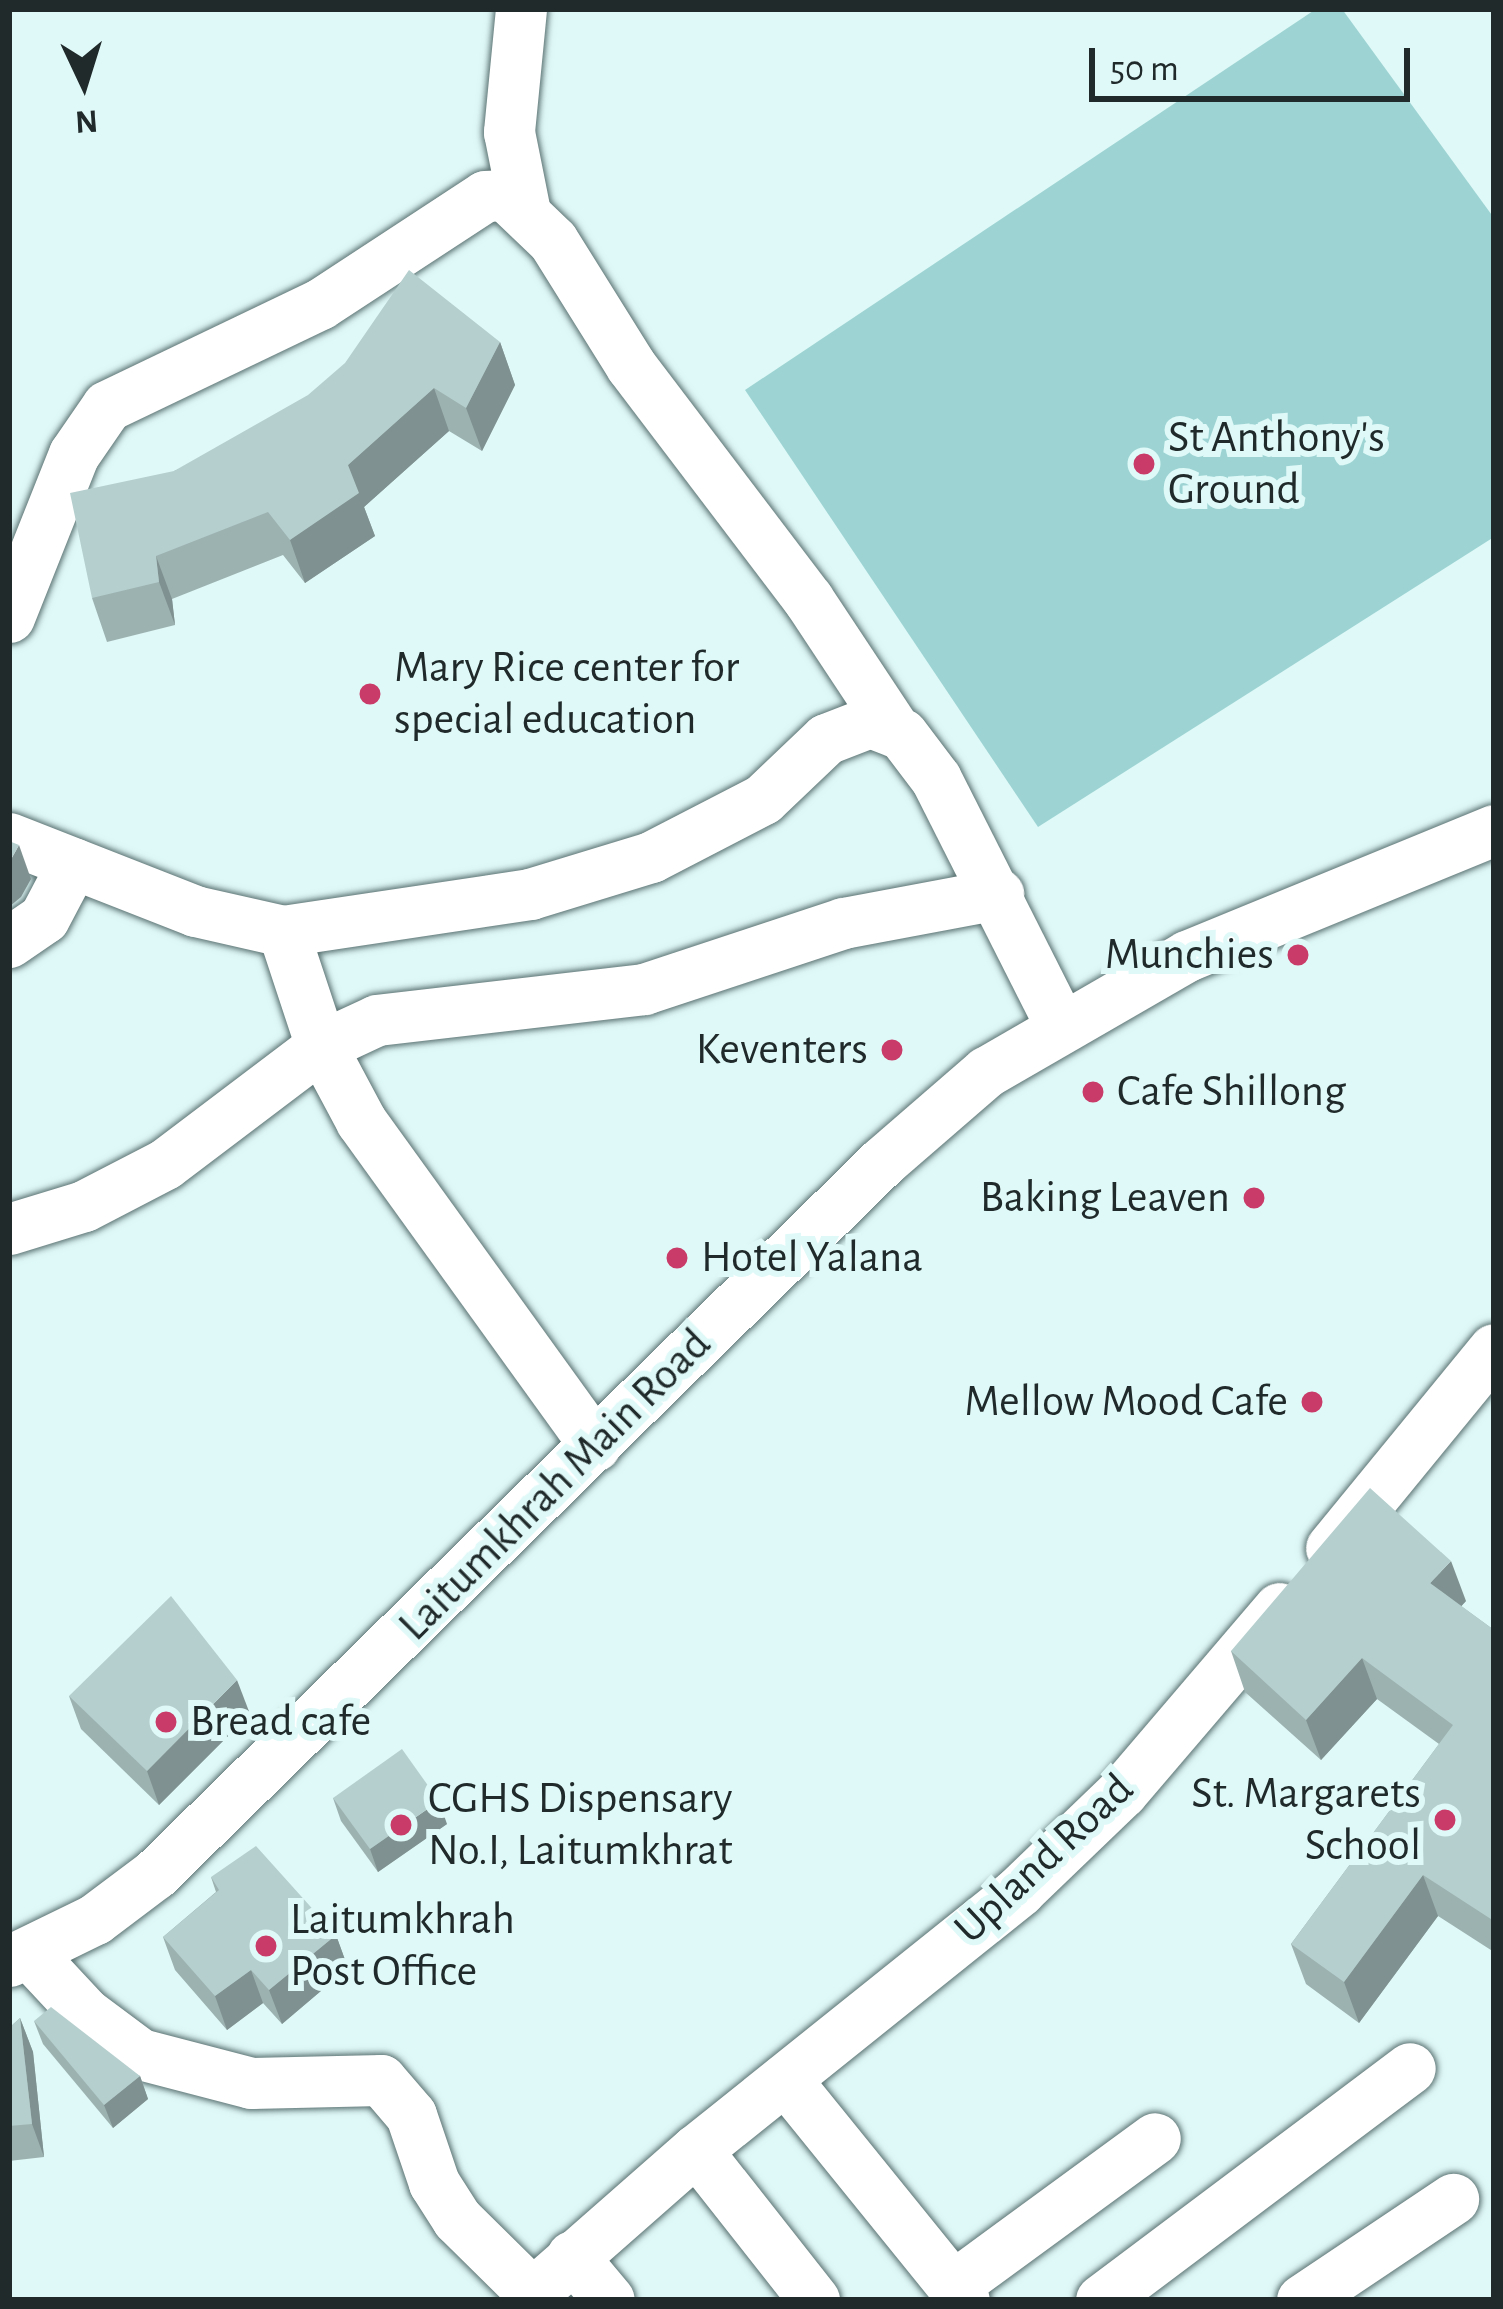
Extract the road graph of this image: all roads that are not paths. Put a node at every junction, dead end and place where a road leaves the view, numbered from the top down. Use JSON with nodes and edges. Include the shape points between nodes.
{"nodes":[{"id":1,"x":521,"y":9,"type":"edge"},
{"id":2,"x":524,"y":207,"type":"junction"},
{"id":3,"x":19,"y":563,"type":"edge"},
{"id":4,"x":9,"y":617,"type":"edge"},
{"id":5,"x":896,"y":731,"type":"junction"},
{"id":6,"x":1494,"y":830,"type":"edge"},
{"id":7,"x":9,"y":838,"type":"edge"},
{"id":8,"x":74,"y":863,"type":"junction"},
{"id":9,"x":998,"y":894,"type":"junction"},
{"id":10,"x":283,"y":931,"type":"junction"},
{"id":11,"x":9,"y":942,"type":"edge"},
{"id":12,"x":1060,"y":1025,"type":"junction"},
{"id":13,"x":321,"y":1046,"type":"junction"},
{"id":14,"x":9,"y":1228,"type":"edge"},
{"id":15,"x":1494,"y":1349,"type":"edge"},
{"id":16,"x":595,"y":1445,"type":"junction"},
{"id":17,"x":20,"y":1957,"type":"edge"},
{"id":18,"x":1410,"y":2068,"type":"dead end"},
{"id":19,"x":785,"y":2079,"type":"junction"},
{"id":20,"x":1155,"y":2138,"type":"dead end"},
{"id":21,"x":697,"y":2150,"type":"junction"},
{"id":22,"x":1453,"y":2199,"type":"dead end"},
{"id":23,"x":572,"y":2256,"type":"junction"},
{"id":24,"x":959,"y":2293,"type":"edge"},
{"id":25,"x":529,"y":2297,"type":"edge"},
{"id":26,"x":610,"y":2300,"type":"edge"},
{"id":27,"x":814,"y":2300,"type":"edge"},
{"id":28,"x":1101,"y":2300,"type":"edge"},
{"id":29,"x":1302,"y":2300,"type":"edge"}],
"edges":[{"from":1,"to":2,"type":"street","via":[[509,131]]},
{"from":2,"to":3,"type":"street","via":[[505,195],[485,196],[320,304],[107,406]]},
{"from":2,"to":5,"type":"street"},
{"from":3,"to":4,"type":"street"},
{"from":5,"to":9,"type":"street","via":[[936,779]]},
{"from":5,"to":10,"type":"street","via":[[870,722],[826,739],[764,799],[652,857],[530,894]]},
{"from":6,"to":12,"type":"street","name":"Laitumkhrah Main Road","via":[[1187,956]]},
{"from":7,"to":8,"type":"street"},
{"from":8,"to":10,"type":"street","via":[[196,911]]},
{"from":8,"to":11,"type":"street","via":[[44,918]]},
{"from":9,"to":12,"type":"street"},
{"from":9,"to":13,"type":"street","via":[[844,922],[644,989],[377,1020]]},
{"from":10,"to":13,"type":"street"},
{"from":12,"to":16,"type":"street","name":"Laitumkhrah Main Road","via":[[926,1118]]},
{"from":13,"to":14,"type":"street","via":[[165,1164],[84,1206]]},
{"from":13,"to":16,"type":"street","via":[[361,1121]]},
{"from":15,"to":19,"type":"street","name":"Upland Road","via":[[1122,1792],[1020,1890]]},
{"from":16,"to":17,"type":"street","name":"Laitumkhrah Main Road","via":[[155,1874],[95,1919]]},
{"from":17,"to":25,"type":"street","via":[[140,2054],[181,2069],[251,2083],[381,2080],[411,2115],[434,2183],[457,2219]]},
{"from":18,"to":28,"type":"street"},
{"from":19,"to":21,"type":"street","name":"Upland Road"},
{"from":19,"to":24,"type":"street"},
{"from":20,"to":24,"type":"street"},
{"from":21,"to":23,"type":"street","name":"Upland Road"},
{"from":21,"to":27,"type":"street"},
{"from":22,"to":29,"type":"street"},
{"from":23,"to":25,"type":"street","name":"Upland Road"},
{"from":23,"to":26,"type":"street"}]}
